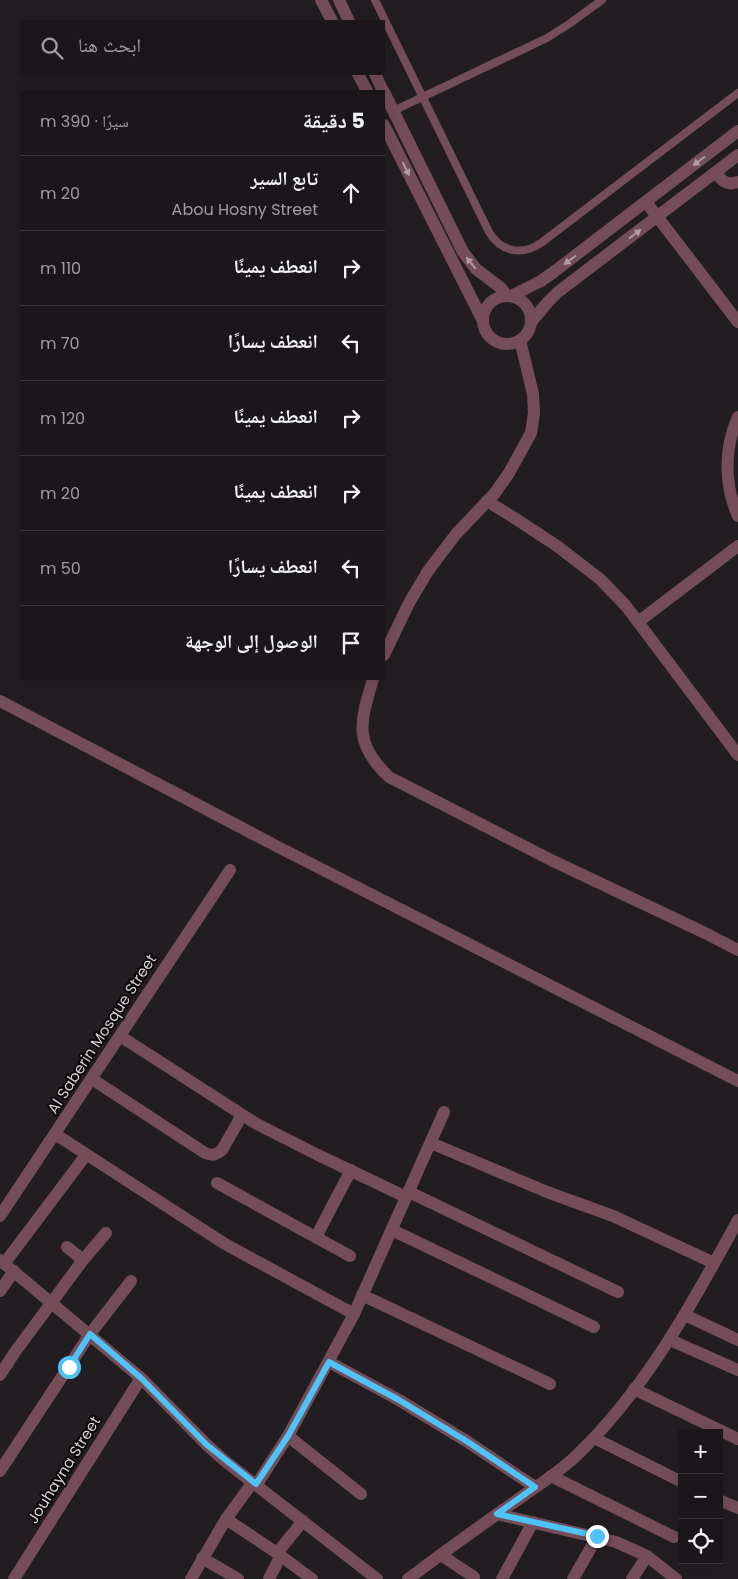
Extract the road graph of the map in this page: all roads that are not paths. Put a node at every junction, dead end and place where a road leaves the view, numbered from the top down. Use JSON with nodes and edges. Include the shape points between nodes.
{"nodes":[{"id":1,"x":321,"y":0,"type":"edge"},
{"id":2,"x":339,"y":0,"type":"edge"},
{"id":3,"x":375,"y":0,"type":"edge"},
{"id":4,"x":602,"y":0,"type":"edge"},
{"id":5,"x":331,"y":20,"type":"edge"},
{"id":6,"x":349,"y":20,"type":"edge"},
{"id":7,"x":385,"y":20,"type":"edge"},
{"id":8,"x":385,"y":20,"type":"edge"},
{"id":9,"x":359,"y":75,"type":"edge"},
{"id":10,"x":376,"y":75,"type":"edge"},
{"id":11,"x":366,"y":90,"type":"edge"},
{"id":12,"x":383,"y":90,"type":"edge"},
{"id":13,"x":738,"y":93,"type":"edge"},
{"id":14,"x":385,"y":94,"type":"edge"},
{"id":15,"x":423,"y":97,"type":"junction"},
{"id":16,"x":393,"y":111,"type":"junction"},
{"id":17,"x":385,"y":127,"type":"edge"},
{"id":18,"x":738,"y":131,"type":"edge"},
{"id":19,"x":738,"y":156,"type":"edge"},
{"id":20,"x":716,"y":172,"type":"junction"},
{"id":21,"x":738,"y":182,"type":"edge"},
{"id":22,"x":646,"y":202,"type":"junction"},
{"id":23,"x":658,"y":217,"type":"junction"},
{"id":24,"x":508,"y":296,"type":"junction"},
{"id":25,"x":482,"y":321,"type":"junction"},
{"id":26,"x":531,"y":322,"type":"junction"},
{"id":27,"x":738,"y":322,"type":"edge"},
{"id":28,"x":520,"y":340,"type":"junction"},
{"id":29,"x":738,"y":417,"type":"edge"},
{"id":30,"x":487,"y":501,"type":"junction"},
{"id":31,"x":738,"y":516,"type":"edge"},
{"id":32,"x":738,"y":546,"type":"edge"},
{"id":33,"x":638,"y":622,"type":"junction"},
{"id":34,"x":385,"y":653,"type":"edge"},
{"id":35,"x":373,"y":680,"type":"edge"},
{"id":36,"x":0,"y":701,"type":"edge"},
{"id":37,"x":738,"y":755,"type":"edge"},
{"id":38,"x":230,"y":870,"type":"dead end"},
{"id":39,"x":738,"y":950,"type":"edge"},
{"id":40,"x":120,"y":1036,"type":"junction"},
{"id":41,"x":92,"y":1078,"type":"junction"},
{"id":42,"x":738,"y":1081,"type":"edge"},
{"id":43,"x":444,"y":1112,"type":"dead end"},
{"id":44,"x":242,"y":1115,"type":"junction"},
{"id":45,"x":55,"y":1134,"type":"junction"},
{"id":46,"x":431,"y":1142,"type":"junction"},
{"id":47,"x":86,"y":1155,"type":"junction"},
{"id":48,"x":351,"y":1170,"type":"junction"},
{"id":49,"x":217,"y":1183,"type":"dead end"},
{"id":50,"x":408,"y":1194,"type":"junction"},
{"id":51,"x":2,"y":1208,"type":"edge"},
{"id":52,"x":738,"y":1220,"type":"edge"},
{"id":53,"x":392,"y":1230,"type":"junction"},
{"id":54,"x":106,"y":1233,"type":"dead end"},
{"id":55,"x":316,"y":1237,"type":"junction"},
{"id":56,"x":67,"y":1248,"type":"dead end"},
{"id":57,"x":350,"y":1256,"type":"dead end"},
{"id":58,"x":83,"y":1260,"type":"junction"},
{"id":59,"x":714,"y":1264,"type":"junction"},
{"id":60,"x":6,"y":1265,"type":"edge"},
{"id":61,"x":131,"y":1281,"type":"dead end"},
{"id":62,"x":0,"y":1291,"type":"edge"},
{"id":63,"x":618,"y":1292,"type":"dead end"},
{"id":64,"x":362,"y":1296,"type":"junction"},
{"id":65,"x":52,"y":1303,"type":"junction"},
{"id":66,"x":354,"y":1314,"type":"junction"},
{"id":67,"x":685,"y":1315,"type":"junction"},
{"id":68,"x":594,"y":1327,"type":"dead end"},
{"id":69,"x":90,"y":1334,"type":"junction"},
{"id":70,"x":670,"y":1340,"type":"junction"},
{"id":71,"x":738,"y":1340,"type":"edge"},
{"id":72,"x":329,"y":1362,"type":"junction"},
{"id":73,"x":738,"y":1370,"type":"edge"},
{"id":74,"x":0,"y":1375,"type":"edge"},
{"id":75,"x":141,"y":1378,"type":"junction"},
{"id":76,"x":550,"y":1384,"type":"dead end"},
{"id":77,"x":634,"y":1389,"type":"junction"},
{"id":78,"x":288,"y":1436,"type":"junction"},
{"id":79,"x":594,"y":1438,"type":"junction"},
{"id":80,"x":738,"y":1439,"type":"edge"},
{"id":81,"x":0,"y":1471,"type":"edge"},
{"id":82,"x":551,"y":1476,"type":"junction"},
{"id":83,"x":678,"y":1480,"type":"edge"},
{"id":84,"x":255,"y":1483,"type":"junction"},
{"id":85,"x":535,"y":1487,"type":"junction"},
{"id":86,"x":361,"y":1494,"type":"dead end"},
{"id":87,"x":723,"y":1502,"type":"edge"},
{"id":88,"x":738,"y":1508,"type":"edge"},
{"id":89,"x":497,"y":1514,"type":"junction"},
{"id":90,"x":226,"y":1519,"type":"junction"},
{"id":91,"x":303,"y":1521,"type":"junction"},
{"id":92,"x":533,"y":1522,"type":"junction"},
{"id":93,"x":597,"y":1536,"type":"junction"},
{"id":94,"x":674,"y":1537,"type":"dead end"},
{"id":95,"x":279,"y":1554,"type":"junction"},
{"id":96,"x":441,"y":1555,"type":"junction"},
{"id":97,"x":647,"y":1556,"type":"junction"},
{"id":98,"x":202,"y":1558,"type":"junction"},
{"id":99,"x":297,"y":1574,"type":"edge"},
{"id":100,"x":474,"y":1577,"type":"dead end"},
{"id":101,"x":14,"y":1579,"type":"edge"},
{"id":102,"x":190,"y":1579,"type":"edge"},
{"id":103,"x":238,"y":1579,"type":"edge"},
{"id":104,"x":269,"y":1579,"type":"edge"},
{"id":105,"x":312,"y":1579,"type":"edge"},
{"id":106,"x":377,"y":1579,"type":"edge"},
{"id":107,"x":408,"y":1579,"type":"edge"},
{"id":108,"x":502,"y":1579,"type":"edge"},
{"id":109,"x":573,"y":1579,"type":"edge"},
{"id":110,"x":632,"y":1579,"type":"edge"},
{"id":111,"x":676,"y":1579,"type":"edge"}],
"edges":[{"from":1,"to":5,"type":"street"},
{"from":2,"to":6,"type":"street"},
{"from":3,"to":8,"type":"lane"},
{"from":4,"to":15,"type":"lane","via":[[547,38]]},
{"from":7,"to":15,"type":"lane"},
{"from":9,"to":11,"type":"street"},
{"from":10,"to":12,"type":"street"},
{"from":13,"to":15,"type":"lane","via":[[542,243],[522,251],[509,249],[493,238]]},
{"from":14,"to":16,"type":"street"},
{"from":15,"to":16,"type":"lane"},
{"from":24,"to":16,"type":"street","one_way":true,"via":[[476,269],[462,252]]},
{"from":17,"to":25,"type":"street","one_way":true},
{"from":18,"to":22,"type":"street","one_way":true},
{"from":19,"to":20,"type":"street"},
{"from":20,"to":21,"type":"street","via":[[726,183]]},
{"from":20,"to":23,"type":"street"},
{"from":22,"to":23,"type":"street"},
{"from":22,"to":24,"type":"street","one_way":true,"via":[[555,271]]},
{"from":26,"to":23,"type":"street","one_way":true,"via":[[558,292]]},
{"from":23,"to":27,"type":"street"},
{"from":24,"to":25,"type":"street","via":[[489,303]]},
{"from":24,"to":26,"type":"street","via":[[524,302]]},
{"from":25,"to":28,"type":"street","via":[[488,335],[500,343]]},
{"from":26,"to":28,"type":"street","via":[[530,329]]},
{"from":28,"to":30,"type":"street","via":[[533,394],[531,433],[509,473]]},
{"from":29,"to":31,"type":"street","via":[[730,440],[727,474]]},
{"from":30,"to":33,"type":"street","via":[[600,579]]},
{"from":30,"to":34,"type":"street","via":[[428,571]]},
{"from":32,"to":33,"type":"street"},
{"from":33,"to":37,"type":"street"},
{"from":35,"to":39,"type":"street","via":[[361,730],[366,749],[389,777]]},
{"from":36,"to":42,"type":"street"},
{"from":38,"to":40,"type":"street","name":"Al Saberin Mosque Street"},
{"from":40,"to":41,"type":"street","name":"Al Saberin Mosque Street"},
{"from":40,"to":44,"type":"street"},
{"from":41,"to":44,"type":"street","via":[[212,1156],[222,1150]]},
{"from":41,"to":45,"type":"street","name":"Al Saberin Mosque Street"},
{"from":43,"to":46,"type":"street"},
{"from":44,"to":48,"type":"street"},
{"from":45,"to":47,"type":"street"},
{"from":45,"to":51,"type":"street","name":"Al Saberin Mosque Street"},
{"from":46,"to":50,"type":"street"},
{"from":46,"to":59,"type":"street","via":[[613,1216]]},
{"from":47,"to":60,"type":"street"},
{"from":47,"to":66,"type":"street","via":[[225,1244]]},
{"from":48,"to":50,"type":"street"},
{"from":48,"to":55,"type":"street"},
{"from":49,"to":55,"type":"street"},
{"from":50,"to":53,"type":"street"},
{"from":50,"to":63,"type":"street"},
{"from":52,"to":59,"type":"street"},
{"from":53,"to":64,"type":"street"},
{"from":53,"to":68,"type":"street"},
{"from":54,"to":58,"type":"street"},
{"from":55,"to":57,"type":"street"},
{"from":56,"to":58,"type":"street"},
{"from":58,"to":65,"type":"street"},
{"from":59,"to":67,"type":"street"},
{"from":60,"to":62,"type":"street"},
{"from":60,"to":65,"type":"street"},
{"from":61,"to":69,"type":"street"},
{"from":64,"to":66,"type":"street"},
{"from":64,"to":76,"type":"street"},
{"from":65,"to":69,"type":"street"},
{"from":65,"to":74,"type":"street"},
{"from":66,"to":72,"type":"street"},
{"from":67,"to":70,"type":"street"},
{"from":67,"to":71,"type":"street"},
{"from":69,"to":75,"type":"street"},
{"from":69,"to":81,"type":"street"},
{"from":70,"to":73,"type":"street"},
{"from":70,"to":77,"type":"street"},
{"from":72,"to":78,"type":"street"},
{"from":72,"to":85,"type":"street","via":[[399,1400]]},
{"from":75,"to":84,"type":"street","via":[[207,1445]]},
{"from":75,"to":101,"type":"street","name":"Jouhayna Street"},
{"from":77,"to":79,"type":"street"},
{"from":77,"to":80,"type":"street"},
{"from":78,"to":84,"type":"street"},
{"from":78,"to":86,"type":"street"},
{"from":79,"to":82,"type":"street"},
{"from":79,"to":83,"type":"street"},
{"from":82,"to":85,"type":"street"},
{"from":82,"to":94,"type":"street"},
{"from":84,"to":90,"type":"street"},
{"from":84,"to":91,"type":"street"},
{"from":85,"to":89,"type":"street"},
{"from":87,"to":88,"type":"street"},
{"from":89,"to":92,"type":"street"},
{"from":89,"to":96,"type":"street"},
{"from":90,"to":95,"type":"street"},
{"from":90,"to":98,"type":"street"},
{"from":91,"to":95,"type":"street"},
{"from":91,"to":106,"type":"street"},
{"from":92,"to":93,"type":"street"},
{"from":92,"to":108,"type":"street"},
{"from":93,"to":97,"type":"street"},
{"from":93,"to":109,"type":"street"},
{"from":95,"to":99,"type":"street"},
{"from":95,"to":104,"type":"street"},
{"from":96,"to":100,"type":"street"},
{"from":96,"to":107,"type":"street"},
{"from":97,"to":110,"type":"street"},
{"from":97,"to":111,"type":"street"},
{"from":98,"to":102,"type":"street"},
{"from":98,"to":103,"type":"street"},
{"from":99,"to":105,"type":"street"}]}
